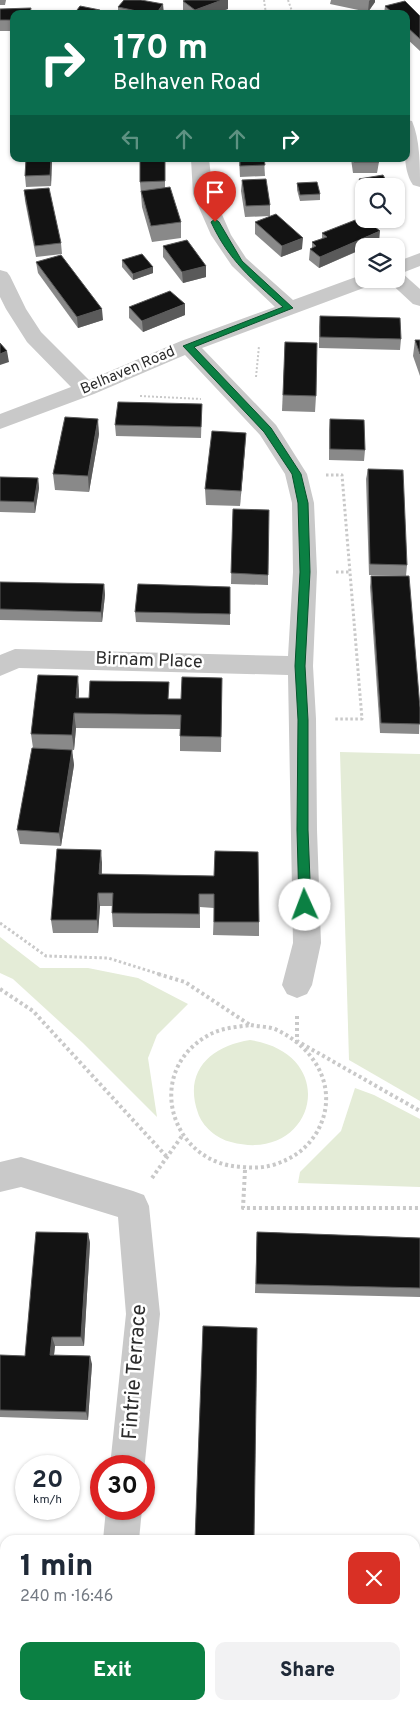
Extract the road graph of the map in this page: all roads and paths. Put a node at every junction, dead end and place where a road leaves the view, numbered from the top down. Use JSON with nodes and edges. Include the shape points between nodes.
{"nodes":[{"id":1,"x":410,"y":141,"type":"edge"},
{"id":2,"x":200,"y":162,"type":"edge"},
{"id":3,"x":420,"y":181,"type":"edge"},
{"id":4,"x":420,"y":259,"type":"edge"},
{"id":5,"x":405,"y":265,"type":"edge"},
{"id":6,"x":0,"y":276,"type":"edge"},
{"id":7,"x":355,"y":284,"type":"edge"},
{"id":8,"x":405,"y":286,"type":"edge"},
{"id":9,"x":420,"y":300,"type":"edge"},
{"id":10,"x":289,"y":308,"type":"junction"},
{"id":11,"x":262,"y":318,"type":"junction"},
{"id":12,"x":188,"y":346,"type":"junction"},
{"id":13,"x":86,"y":389,"type":"junction"},
{"id":14,"x":134,"y":396,"type":"dead end"},
{"id":15,"x":247,"y":407,"type":"junction"},
{"id":16,"x":0,"y":422,"type":"edge"},
{"id":17,"x":342,"y":475,"type":"dead end"},
{"id":18,"x":300,"y":666,"type":"junction"},
{"id":19,"x":0,"y":667,"type":"edge"},
{"id":20,"x":362,"y":719,"type":"dead end"},
{"id":21,"x":0,"y":923,"type":"edge"},
{"id":22,"x":297,"y":985,"type":"dead end"},
{"id":23,"x":0,"y":989,"type":"edge"},
{"id":24,"x":251,"y":1025,"type":"junction"},
{"id":25,"x":297,"y":1041,"type":"junction"},
{"id":26,"x":420,"y":1111,"type":"edge"},
{"id":27,"x":182,"y":1136,"type":"junction"},
{"id":28,"x":167,"y":1157,"type":"junction"},
{"id":29,"x":245,"y":1170,"type":"junction"},
{"id":30,"x":0,"y":1177,"type":"edge"},
{"id":31,"x":133,"y":1206,"type":"junction"},
{"id":32,"x":420,"y":1208,"type":"edge"},
{"id":33,"x":129,"y":1455,"type":"edge"},
{"id":34,"x":123,"y":1520,"type":"edge"},
{"id":35,"x":121,"y":1535,"type":"edge"}],
"edges":[{"from":1,"to":3,"type":"street"},
{"from":2,"to":10,"type":"street","via":[[203,194],[221,235],[239,262]]},
{"from":4,"to":5,"type":"street"},
{"from":6,"to":13,"type":"street","via":[[34,337]]},
{"from":7,"to":10,"type":"street","name":"Belhaven Road"},
{"from":8,"to":9,"type":"street"},
{"from":10,"to":11,"type":"street","name":"Belhaven Road"},
{"from":11,"to":12,"type":"street","name":"Belhaven Road"},
{"from":11,"to":15,"type":"path"},
{"from":12,"to":13,"type":"street","name":"Belhaven Road"},
{"from":12,"to":15,"type":"street"},
{"from":13,"to":16,"type":"street","name":"Belhaven Road"},
{"from":14,"to":15,"type":"path"},
{"from":15,"to":18,"type":"street","via":[[268,430],[296,474],[303,503],[305,572]]},
{"from":17,"to":20,"type":"path"},
{"from":18,"to":19,"type":"street","name":"Birnam Place","via":[[15,658]]},
{"from":18,"to":22,"type":"street","via":[[306,943]]},
{"from":21,"to":24,"type":"path","via":[[46,956],[108,958],[185,982]]},
{"from":23,"to":28,"type":"path","via":[[33,1011]]},
{"from":24,"to":25,"type":"path","via":[[275,1029]]},
{"from":24,"to":27,"type":"path","via":[[227,1028],[206,1036],[188,1051],[175,1070],[170,1092],[172,1114]]},
{"from":25,"to":26,"type":"path"},
{"from":25,"to":29,"type":"path","via":[[314,1057],[324,1078],[328,1100],[324,1123],[312,1143],[294,1159],[271,1168]]},
{"from":27,"to":28,"type":"path"},
{"from":27,"to":29,"type":"path","via":[[199,1153],[220,1166]]},
{"from":28,"to":31,"type":"path"},
{"from":29,"to":32,"type":"path","via":[[243,1208]]},
{"from":30,"to":31,"type":"street","via":[[21,1172]]},
{"from":31,"to":33,"type":"street","name":"Fintrie Terrace","via":[[143,1314]]},
{"from":34,"to":35,"type":"street"}]}
